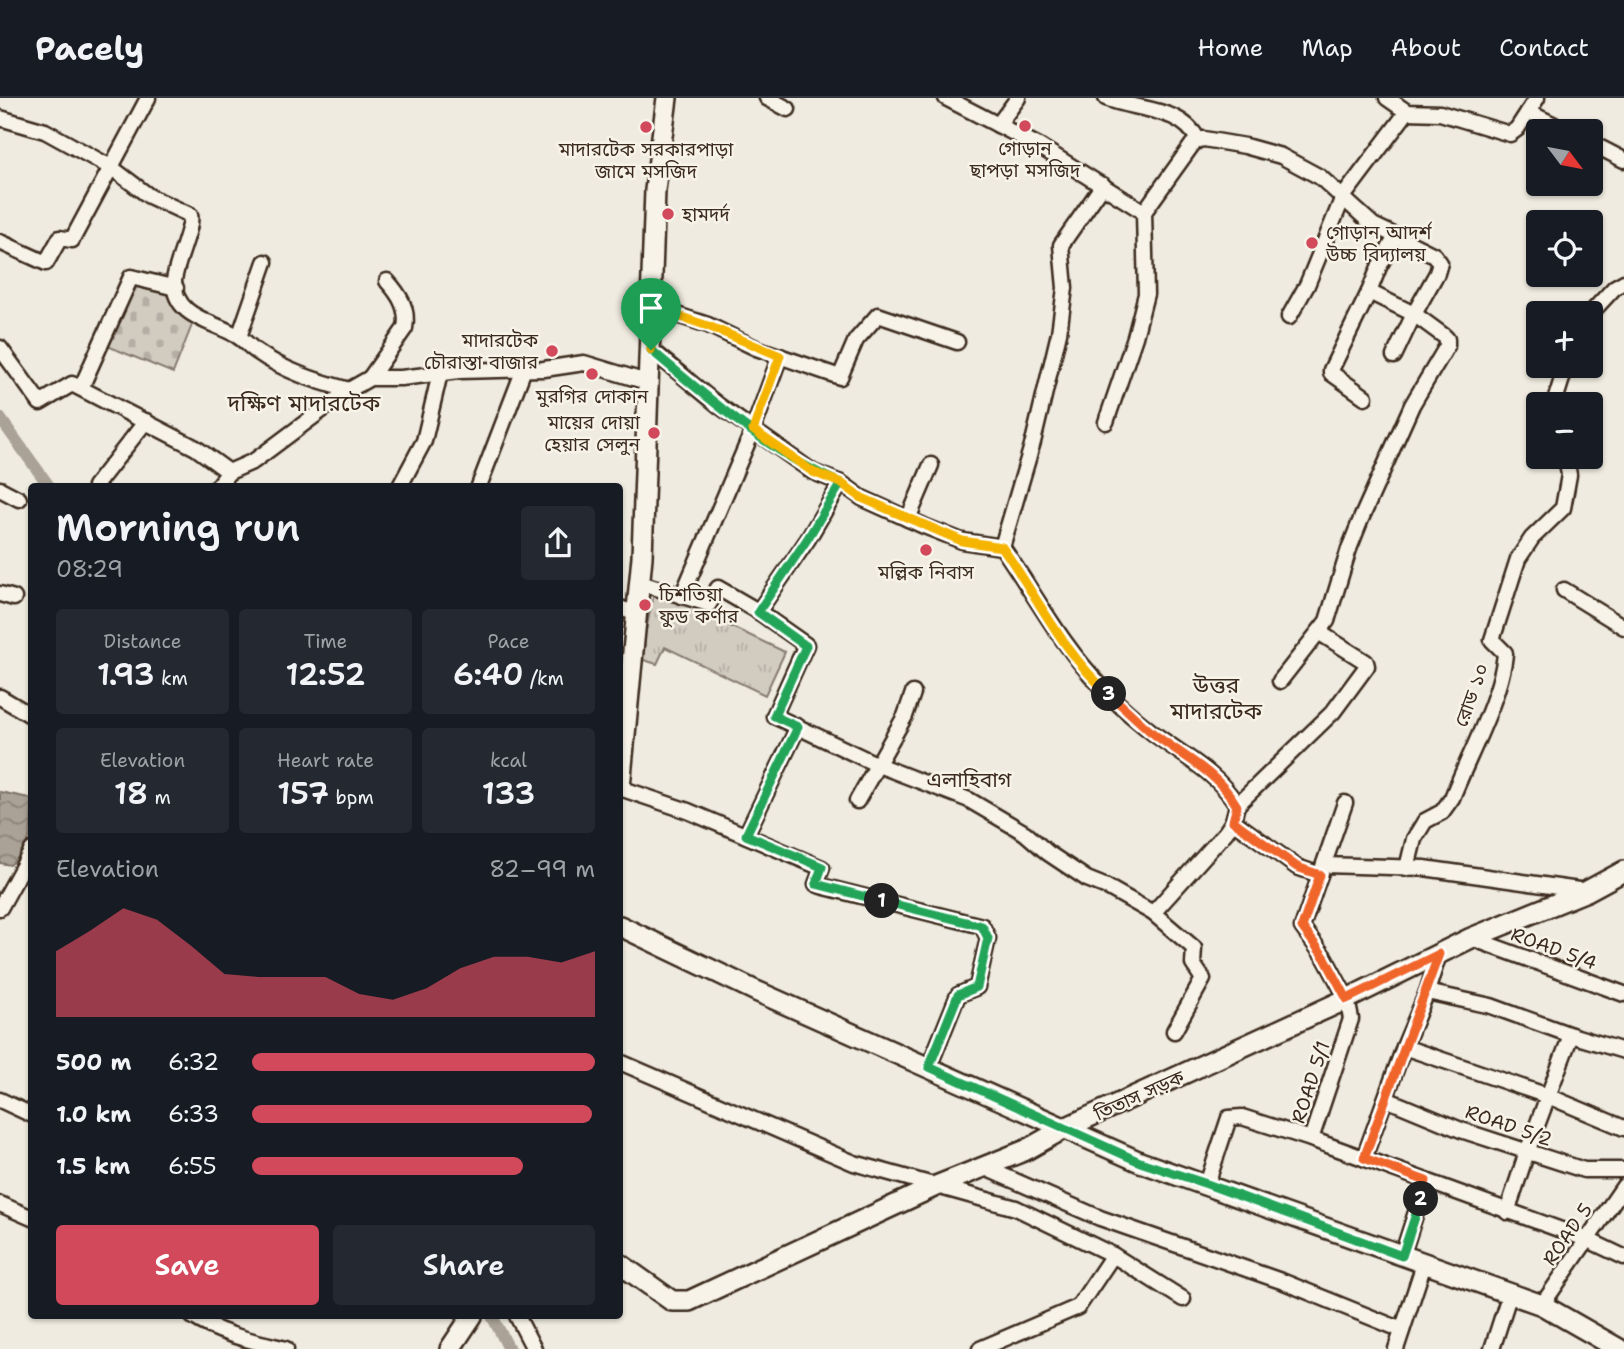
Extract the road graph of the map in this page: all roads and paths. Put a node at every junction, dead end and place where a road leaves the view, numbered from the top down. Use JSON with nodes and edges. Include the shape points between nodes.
{"nodes":[{"id":1,"x":148,"y":98,"type":"edge"},
{"id":2,"x":667,"y":98,"type":"edge"},
{"id":3,"x":767,"y":98,"type":"edge"},
{"id":4,"x":946,"y":98,"type":"edge"},
{"id":5,"x":1018,"y":98,"type":"edge"},
{"id":6,"x":1106,"y":98,"type":"edge"},
{"id":7,"x":1387,"y":98,"type":"edge"},
{"id":8,"x":1537,"y":98,"type":"edge"},
{"id":9,"x":788,"y":109,"type":"dead end"},
{"id":10,"x":1407,"y":112,"type":"junction"},
{"id":11,"x":1528,"y":112,"type":"junction"},
{"id":12,"x":0,"y":118,"type":"edge"},
{"id":13,"x":1542,"y":119,"type":"edge"},
{"id":14,"x":998,"y":125,"type":"junction"},
{"id":15,"x":1198,"y":140,"type":"junction"},
{"id":16,"x":1603,"y":149,"type":"edge"},
{"id":17,"x":1624,"y":160,"type":"edge"},
{"id":18,"x":112,"y":168,"type":"junction"},
{"id":19,"x":1103,"y":185,"type":"junction"},
{"id":20,"x":1343,"y":197,"type":"junction"},
{"id":21,"x":1144,"y":212,"type":"junction"},
{"id":22,"x":1396,"y":236,"type":"junction"},
{"id":23,"x":0,"y":242,"type":"edge"},
{"id":24,"x":265,"y":262,"type":"dead end"},
{"id":25,"x":387,"y":281,"type":"dead end"},
{"id":26,"x":1624,"y":282,"type":"edge"},
{"id":27,"x":176,"y":288,"type":"junction"},
{"id":28,"x":1369,"y":292,"type":"junction"},
{"id":29,"x":1602,"y":301,"type":"edge"},
{"id":30,"x":652,"y":307,"type":"junction"},
{"id":31,"x":1413,"y":314,"type":"junction"},
{"id":32,"x":1289,"y":317,"type":"dead end"},
{"id":33,"x":239,"y":337,"type":"junction"},
{"id":34,"x":957,"y":342,"type":"dead end"},
{"id":35,"x":0,"y":348,"type":"edge"},
{"id":36,"x":651,"y":350,"type":"junction"},
{"id":37,"x":780,"y":356,"type":"junction"},
{"id":38,"x":1394,"y":356,"type":"dead end"},
{"id":39,"x":524,"y":369,"type":"junction"},
{"id":40,"x":440,"y":373,"type":"junction"},
{"id":41,"x":370,"y":378,"type":"junction"},
{"id":42,"x":650,"y":383,"type":"junction"},
{"id":43,"x":81,"y":388,"type":"junction"},
{"id":44,"x":349,"y":390,"type":"junction"},
{"id":45,"x":1365,"y":397,"type":"dead end"},
{"id":46,"x":146,"y":421,"type":"junction"},
{"id":47,"x":1105,"y":422,"type":"dead end"},
{"id":48,"x":753,"y":430,"type":"junction"},
{"id":49,"x":931,"y":465,"type":"dead end"},
{"id":50,"x":1568,"y":469,"type":"edge"},
{"id":51,"x":229,"y":472,"type":"junction"},
{"id":52,"x":97,"y":483,"type":"edge"},
{"id":53,"x":220,"y":483,"type":"edge"},
{"id":54,"x":402,"y":483,"type":"edge"},
{"id":55,"x":480,"y":483,"type":"edge"},
{"id":56,"x":841,"y":483,"type":"junction"},
{"id":57,"x":0,"y":489,"type":"edge"},
{"id":58,"x":19,"y":499,"type":"dead end"},
{"id":59,"x":908,"y":519,"type":"junction"},
{"id":60,"x":1002,"y":547,"type":"junction"},
{"id":61,"x":640,"y":583,"type":"junction"},
{"id":62,"x":1564,"y":590,"type":"dead end"},
{"id":63,"x":682,"y":596,"type":"junction"},
{"id":64,"x":628,"y":611,"type":"edge"},
{"id":65,"x":758,"y":612,"type":"junction"},
{"id":66,"x":1624,"y":627,"type":"edge"},
{"id":67,"x":1320,"y":633,"type":"junction"},
{"id":68,"x":1280,"y":681,"type":"dead end"},
{"id":69,"x":913,"y":694,"type":"dead end"},
{"id":70,"x":0,"y":697,"type":"edge"},
{"id":71,"x":28,"y":714,"type":"edge"},
{"id":72,"x":623,"y":722,"type":"edge"},
{"id":73,"x":798,"y":727,"type":"junction"},
{"id":74,"x":878,"y":765,"type":"junction"},
{"id":75,"x":623,"y":789,"type":"edge"},
{"id":76,"x":857,"y":802,"type":"dead end"},
{"id":77,"x":1345,"y":803,"type":"dead end"},
{"id":78,"x":1237,"y":806,"type":"junction"},
{"id":79,"x":1233,"y":821,"type":"junction"},
{"id":80,"x":746,"y":835,"type":"junction"},
{"id":81,"x":28,"y":857,"type":"edge"},
{"id":82,"x":1407,"y":868,"type":"junction"},
{"id":83,"x":1322,"y":870,"type":"junction"},
{"id":84,"x":1624,"y":871,"type":"edge"},
{"id":85,"x":1587,"y":891,"type":"junction"},
{"id":86,"x":0,"y":908,"type":"edge"},
{"id":87,"x":1153,"y":913,"type":"junction"},
{"id":88,"x":623,"y":927,"type":"edge"},
{"id":89,"x":1471,"y":938,"type":"junction"},
{"id":90,"x":1439,"y":954,"type":"junction"},
{"id":91,"x":1427,"y":992,"type":"junction"},
{"id":92,"x":1624,"y":994,"type":"edge"},
{"id":93,"x":1347,"y":999,"type":"junction"},
{"id":94,"x":1174,"y":1031,"type":"dead end"},
{"id":95,"x":1571,"y":1035,"type":"junction"},
{"id":96,"x":1404,"y":1047,"type":"junction"},
{"id":97,"x":1624,"y":1051,"type":"edge"},
{"id":98,"x":623,"y":1063,"type":"edge"},
{"id":99,"x":929,"y":1067,"type":"junction"},
{"id":100,"x":1548,"y":1096,"type":"junction"},
{"id":101,"x":1386,"y":1099,"type":"junction"},
{"id":102,"x":0,"y":1100,"type":"edge"},
{"id":103,"x":28,"y":1113,"type":"edge"},
{"id":104,"x":1065,"y":1128,"type":"junction"},
{"id":105,"x":1624,"y":1128,"type":"edge"},
{"id":106,"x":1311,"y":1139,"type":"junction"},
{"id":107,"x":1527,"y":1152,"type":"junction"},
{"id":108,"x":1364,"y":1158,"type":"junction"},
{"id":109,"x":983,"y":1167,"type":"junction"},
{"id":110,"x":1624,"y":1170,"type":"edge"},
{"id":111,"x":1426,"y":1181,"type":"junction"},
{"id":112,"x":1207,"y":1184,"type":"junction"},
{"id":113,"x":936,"y":1186,"type":"junction"},
{"id":114,"x":1624,"y":1186,"type":"edge"},
{"id":115,"x":0,"y":1204,"type":"edge"},
{"id":116,"x":1507,"y":1212,"type":"junction"},
{"id":117,"x":28,"y":1216,"type":"edge"},
{"id":118,"x":1586,"y":1240,"type":"junction"},
{"id":119,"x":1114,"y":1255,"type":"junction"},
{"id":120,"x":1402,"y":1256,"type":"junction"},
{"id":121,"x":1624,"y":1257,"type":"edge"},
{"id":122,"x":1424,"y":1264,"type":"junction"},
{"id":123,"x":623,"y":1266,"type":"edge"},
{"id":124,"x":1510,"y":1293,"type":"junction"},
{"id":125,"x":1183,"y":1299,"type":"dead end"},
{"id":126,"x":1542,"y":1305,"type":"junction"},
{"id":127,"x":197,"y":1319,"type":"edge"},
{"id":128,"x":470,"y":1319,"type":"edge"},
{"id":129,"x":519,"y":1319,"type":"edge"},
{"id":130,"x":1402,"y":1330,"type":"junction"},
{"id":131,"x":286,"y":1349,"type":"edge"},
{"id":132,"x":450,"y":1349,"type":"edge"},
{"id":133,"x":534,"y":1349,"type":"edge"},
{"id":134,"x":980,"y":1349,"type":"edge"},
{"id":135,"x":1396,"y":1349,"type":"edge"},
{"id":136,"x":1492,"y":1349,"type":"edge"},
{"id":137,"x":1619,"y":1349,"type":"edge"}],
"edges":[{"from":1,"to":18,"type":"street"},
{"from":2,"to":30,"type":"street","via":[[655,190]]},
{"from":3,"to":9,"type":"street"},
{"from":4,"to":14,"type":"street"},
{"from":5,"to":14,"type":"street"},
{"from":6,"to":15,"type":"street","via":[[1171,117],[1192,129]]},
{"from":7,"to":10,"type":"street"},
{"from":8,"to":11,"type":"street"},
{"from":10,"to":11,"type":"street","via":[[1440,113],[1510,134]]},
{"from":10,"to":20,"type":"street"},
{"from":11,"to":13,"type":"street"},
{"from":12,"to":18,"type":"street","via":[[45,131]]},
{"from":14,"to":19,"type":"street"},
{"from":15,"to":20,"type":"street","via":[[1281,156],[1320,177]]},
{"from":15,"to":21,"type":"street"},
{"from":16,"to":17,"type":"street"},
{"from":18,"to":23,"type":"street","via":[[72,240],[60,237],[46,263]]},
{"from":18,"to":27,"type":"street","via":[[149,196],[192,217]]},
{"from":19,"to":21,"type":"street"},
{"from":19,"to":60,"type":"street","via":[[1061,245],[1065,288],[1059,333]]},
{"from":20,"to":22,"type":"street","via":[[1373,225]]},
{"from":20,"to":32,"type":"street"},
{"from":21,"to":47,"type":"street","via":[[1146,294]]},
{"from":22,"to":28,"type":"street"},
{"from":22,"to":31,"type":"street","via":[[1434,255],[1440,263]]},
{"from":24,"to":33,"type":"street"},
{"from":25,"to":41,"type":"street","via":[[399,295],[407,320]]},
{"from":26,"to":29,"type":"street"},
{"from":27,"to":33,"type":"street","via":[[179,300],[193,316]]},
{"from":27,"to":43,"type":"street","via":[[131,277]]},
{"from":28,"to":31,"type":"street"},
{"from":28,"to":45,"type":"street","via":[[1331,370]]},
{"from":30,"to":36,"type":"street"},
{"from":30,"to":37,"type":"street"},
{"from":31,"to":38,"type":"street"},
{"from":31,"to":67,"type":"street","via":[[1444,335],[1447,346],[1412,405],[1361,519]]},
{"from":33,"to":44,"type":"street","via":[[294,373]]},
{"from":34,"to":37,"type":"street","via":[[878,315],[856,340],[840,377]]},
{"from":35,"to":43,"type":"street","via":[[40,403],[72,384]]},
{"from":36,"to":42,"type":"street"},
{"from":36,"to":48,"type":"street"},
{"from":37,"to":48,"type":"street"},
{"from":39,"to":40,"type":"street"},
{"from":39,"to":42,"type":"street","via":[[584,363]]},
{"from":39,"to":55,"type":"street"},
{"from":40,"to":41,"type":"street"},
{"from":40,"to":54,"type":"street","via":[[424,441]]},
{"from":41,"to":44,"type":"street"},
{"from":42,"to":61,"type":"street"},
{"from":43,"to":46,"type":"street"},
{"from":44,"to":51,"type":"street","via":[[254,461]]},
{"from":46,"to":51,"type":"street"},
{"from":46,"to":52,"type":"street"},
{"from":48,"to":56,"type":"street","via":[[813,472]]},
{"from":48,"to":63,"type":"street"},
{"from":49,"to":59,"type":"street"},
{"from":50,"to":82,"type":"street","name":"রোড ১০","via":[[1563,508],[1518,559],[1492,640],[1505,653],[1493,699],[1452,798],[1442,812],[1424,821]]},
{"from":51,"to":53,"type":"street"},
{"from":56,"to":59,"type":"street"},
{"from":56,"to":65,"type":"street"},
{"from":57,"to":58,"type":"street"},
{"from":59,"to":60,"type":"street","via":[[962,541]]},
{"from":60,"to":78,"type":"street","via":[[1070,653],[1151,731],[1228,790]]},
{"from":61,"to":63,"type":"street"},
{"from":61,"to":64,"type":"street"},
{"from":62,"to":66,"type":"street"},
{"from":63,"to":65,"type":"street","via":[[709,604],[718,588]]},
{"from":64,"to":72,"type":"street"},
{"from":65,"to":73,"type":"street","via":[[806,646],[774,716]]},
{"from":67,"to":68,"type":"street"},
{"from":67,"to":78,"type":"street","via":[[1367,666],[1333,712]]},
{"from":69,"to":74,"type":"street"},
{"from":70,"to":71,"type":"street"},
{"from":73,"to":74,"type":"street"},
{"from":73,"to":80,"type":"street"},
{"from":74,"to":76,"type":"street"},
{"from":74,"to":87,"type":"street","via":[[969,800],[1087,879]]},
{"from":75,"to":80,"type":"street"},
{"from":77,"to":83,"type":"street"},
{"from":78,"to":79,"type":"street"},
{"from":79,"to":83,"type":"street","via":[[1289,862]]},
{"from":79,"to":87,"type":"street"},
{"from":80,"to":99,"type":"street","via":[[822,867],[816,884],[982,926],[988,933],[977,987],[958,995]]},
{"from":81,"to":86,"type":"street"},
{"from":82,"to":83,"type":"street"},
{"from":82,"to":85,"type":"street"},
{"from":83,"to":93,"type":"street","name":"ROAD 5/1","via":[[1302,927]]},
{"from":84,"to":85,"type":"street","name":"তিতাস সড়ক"},
{"from":85,"to":89,"type":"street","name":"তিতাস সড়ক"},
{"from":87,"to":94,"type":"street","via":[[1194,948],[1193,964],[1203,979]]},
{"from":88,"to":99,"type":"street"},
{"from":89,"to":90,"type":"street","name":"তিতাস সড়ক"},
{"from":89,"to":92,"type":"street","name":"ROAD 5/4"},
{"from":90,"to":91,"type":"street"},
{"from":90,"to":93,"type":"street","name":"তিতাস সড়ক"},
{"from":91,"to":95,"type":"street","via":[[1491,1006]]},
{"from":91,"to":96,"type":"street"},
{"from":93,"to":104,"type":"street","name":"তিতাস সড়ক"},
{"from":93,"to":106,"type":"street","name":"ROAD 5/1","via":[[1351,1019]]},
{"from":95,"to":97,"type":"street"},
{"from":95,"to":100,"type":"street"},
{"from":96,"to":100,"type":"street"},
{"from":96,"to":101,"type":"street"},
{"from":98,"to":113,"type":"street","via":[[854,1163]]},
{"from":99,"to":104,"type":"street"},
{"from":100,"to":105,"type":"street"},
{"from":100,"to":107,"type":"street"},
{"from":101,"to":107,"type":"street","name":"ROAD 5/2"},
{"from":101,"to":108,"type":"street"},
{"from":102,"to":103,"type":"street"},
{"from":104,"to":109,"type":"street","name":"তিতাস সড়ক"},
{"from":104,"to":112,"type":"street","via":[[1140,1162]]},
{"from":106,"to":108,"type":"street","name":"ROAD 5/1"},
{"from":106,"to":112,"type":"street","via":[[1233,1116]]},
{"from":107,"to":110,"type":"street","name":"ROAD 5/2","via":[[1584,1170]]},
{"from":107,"to":116,"type":"street"},
{"from":108,"to":111,"type":"street","name":"ROAD 5/1"},
{"from":109,"to":113,"type":"street","name":"তিতাস সড়ক"},
{"from":109,"to":130,"type":"street","via":[[1100,1218],[1284,1282]]},
{"from":111,"to":116,"type":"street","name":"ROAD 5/1"},
{"from":111,"to":120,"type":"street"},
{"from":112,"to":120,"type":"street"},
{"from":113,"to":119,"type":"street","via":[[1016,1208]]},
{"from":113,"to":123,"type":"street","name":"তিতাস সড়ক","via":[[689,1301],[672,1301]]},
{"from":114,"to":118,"type":"street","name":"ROAD 5"},
{"from":115,"to":117,"type":"street"},
{"from":116,"to":118,"type":"street","name":"ROAD 5/1"},
{"from":118,"to":121,"type":"street","name":"ROAD 5/1"},
{"from":118,"to":126,"type":"street","name":"ROAD 5"},
{"from":119,"to":125,"type":"street"},
{"from":119,"to":134,"type":"street","via":[[1078,1307]]},
{"from":120,"to":122,"type":"street"},
{"from":122,"to":124,"type":"street"},
{"from":122,"to":130,"type":"street"},
{"from":124,"to":126,"type":"street"},
{"from":124,"to":136,"type":"street"},
{"from":126,"to":137,"type":"street"},
{"from":127,"to":131,"type":"street","via":[[239,1338]]},
{"from":128,"to":132,"type":"street"},
{"from":129,"to":133,"type":"street"},
{"from":130,"to":135,"type":"street"}]}
